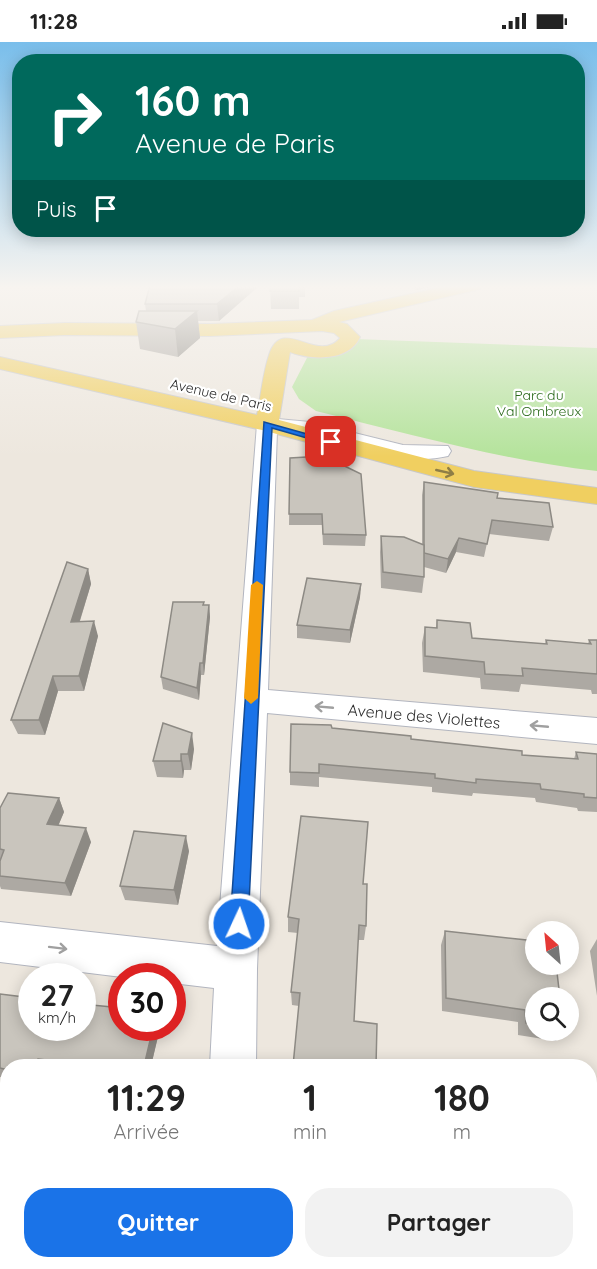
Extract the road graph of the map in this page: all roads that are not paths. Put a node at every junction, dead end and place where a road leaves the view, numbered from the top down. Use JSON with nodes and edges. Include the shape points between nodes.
{"nodes":[{"id":1,"x":291,"y":342,"type":"edge"},
{"id":2,"x":349,"y":342,"type":"edge"},
{"id":3,"x":297,"y":346,"type":"junction"},
{"id":4,"x":0,"y":349,"type":"edge"},
{"id":5,"x":0,"y":362,"type":"edge"},
{"id":6,"x":268,"y":415,"type":"junction"},
{"id":7,"x":597,"y":482,"type":"edge"},
{"id":8,"x":597,"y":496,"type":"edge"},
{"id":9,"x":251,"y":700,"type":"junction"},
{"id":10,"x":597,"y":731,"type":"edge"},
{"id":11,"x":0,"y":942,"type":"edge"},
{"id":12,"x":236,"y":969,"type":"junction"},
{"id":13,"x":233,"y":1059,"type":"edge"}],
"edges":[{"from":1,"to":3,"type":"main road"},
{"from":2,"to":3,"type":"main road","via":[[328,351]]},
{"from":3,"to":6,"type":"main road","via":[[295,357],[277,374]]},
{"from":4,"to":6,"type":"main road","name":"Avenue de Paris","via":[[88,364]]},
{"from":5,"to":6,"type":"main road","name":"Avenue de Paris"},
{"from":6,"to":7,"type":"main road","name":"Avenue de Paris"},
{"from":6,"to":8,"type":"main road","name":"Avenue de Paris","one_way":true,"via":[[474,479]]},
{"from":6,"to":9,"type":"street"},
{"from":10,"to":9,"type":"street","name":"Avenue des Violettes","one_way":true},
{"from":9,"to":12,"type":"street"},
{"from":11,"to":12,"type":"street","one_way":true},
{"from":12,"to":13,"type":"street"}]}
